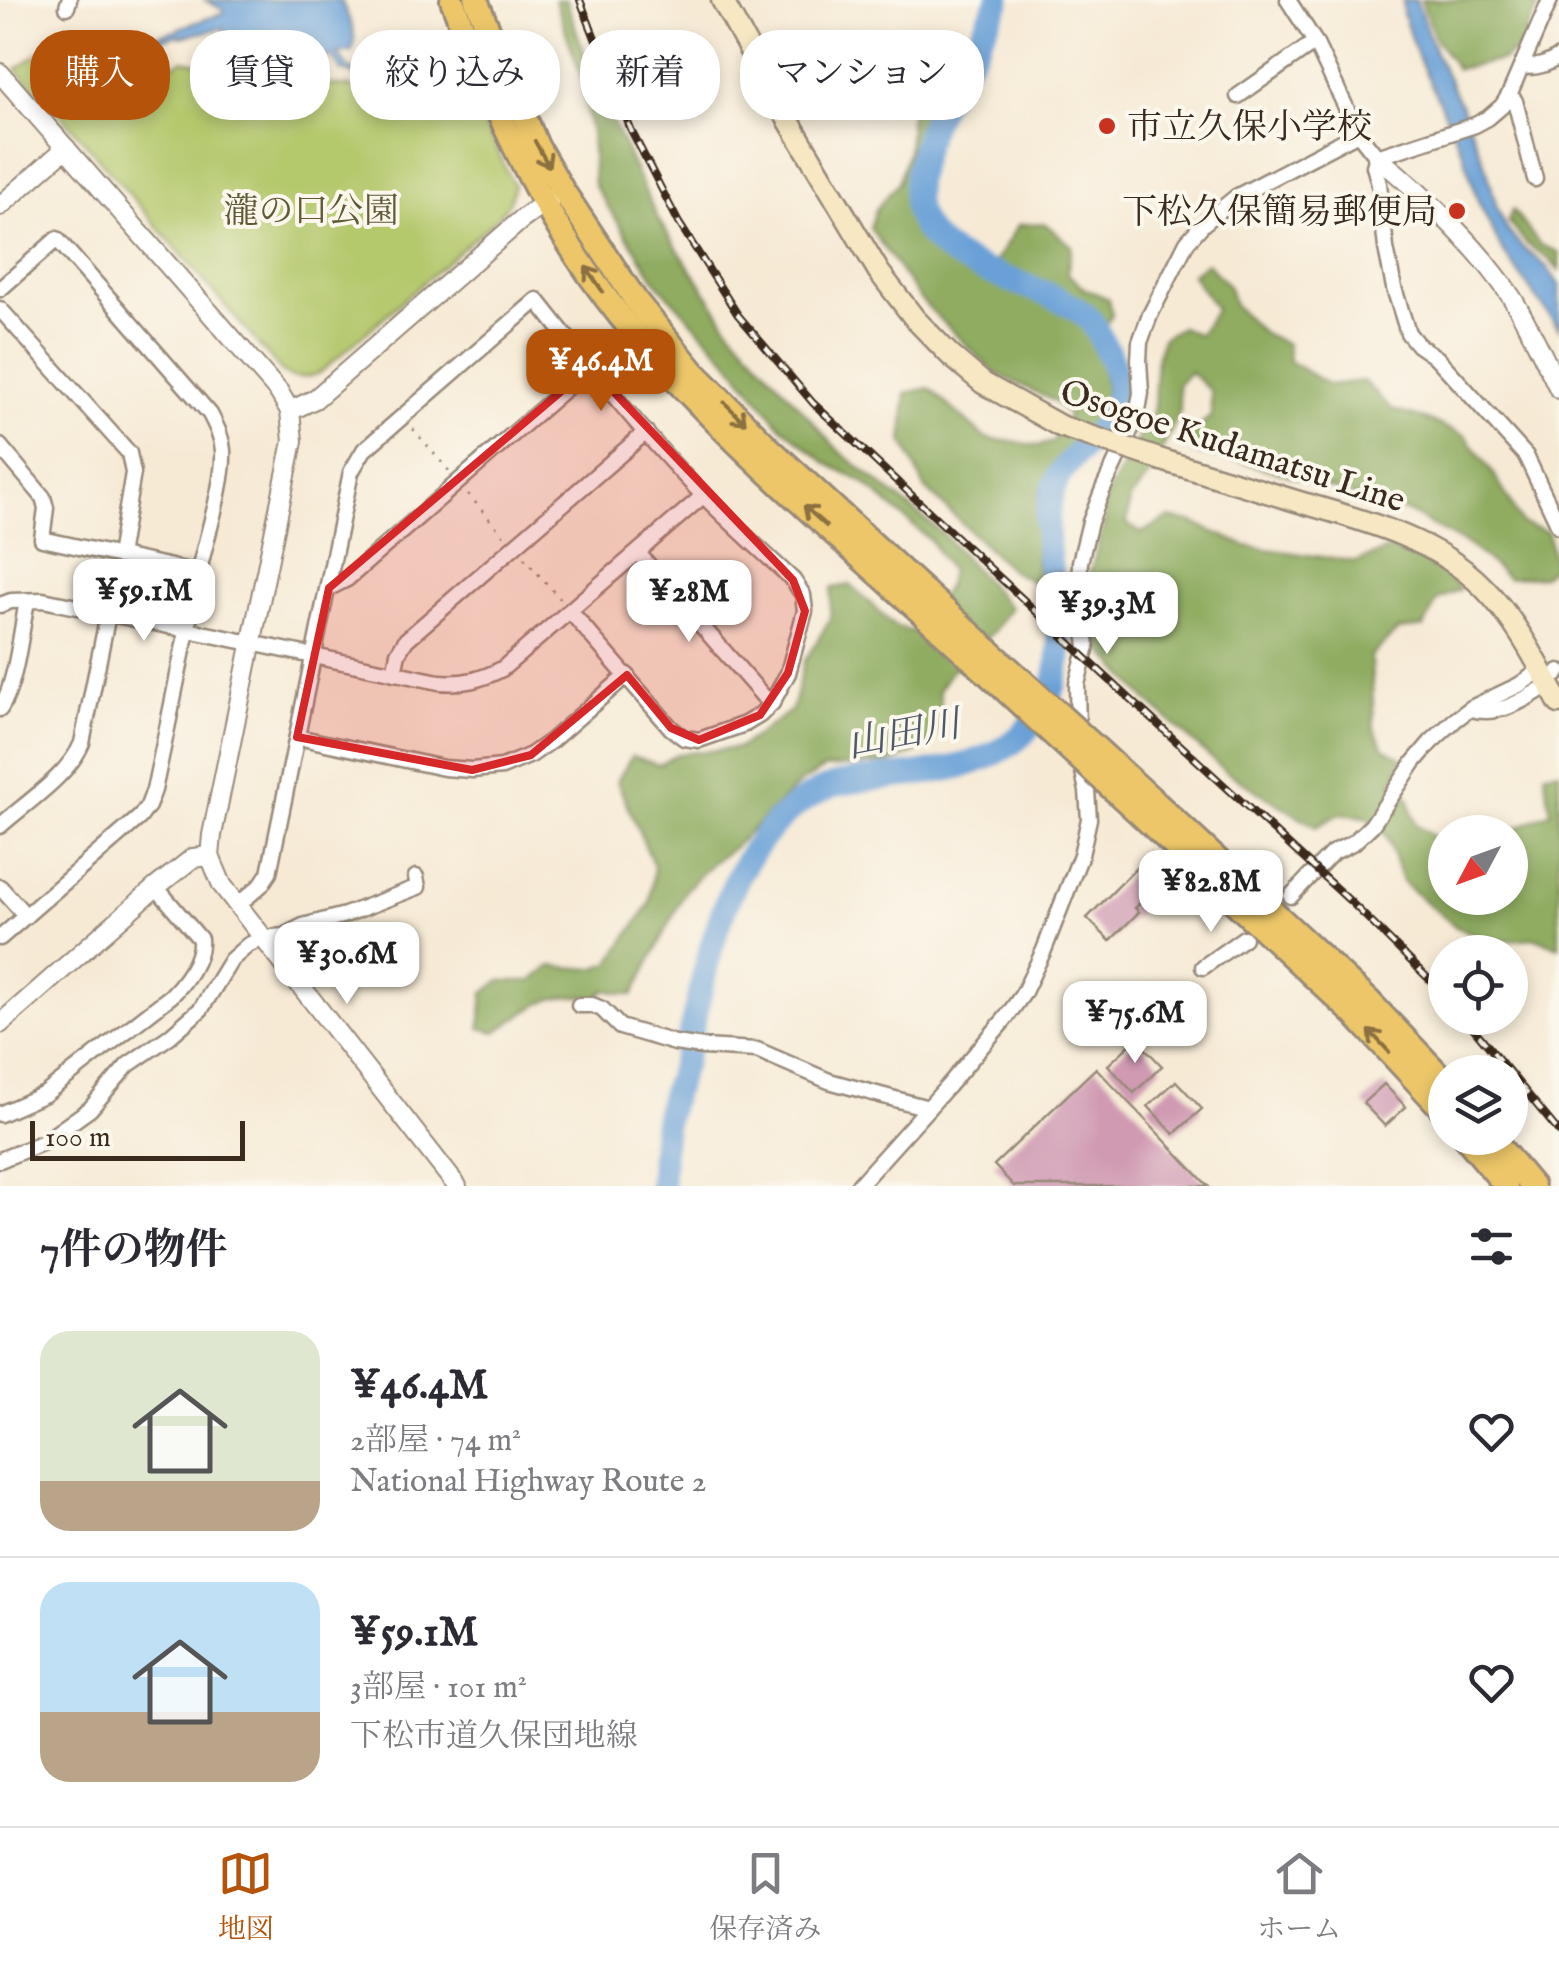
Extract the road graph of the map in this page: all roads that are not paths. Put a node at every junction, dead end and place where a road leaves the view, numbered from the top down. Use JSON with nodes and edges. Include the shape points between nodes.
{"nodes":[{"id":1,"x":452,"y":0,"type":"edge"},
{"id":2,"x":476,"y":0,"type":"edge"},
{"id":3,"x":722,"y":0,"type":"edge"},
{"id":4,"x":1288,"y":0,"type":"edge"},
{"id":5,"x":1550,"y":0,"type":"edge"},
{"id":6,"x":1314,"y":42,"type":"junction"},
{"id":7,"x":1559,"y":57,"type":"edge"},
{"id":8,"x":1522,"y":66,"type":"junction"},
{"id":9,"x":0,"y":73,"type":"edge"},
{"id":10,"x":1509,"y":95,"type":"junction"},
{"id":11,"x":1238,"y":96,"type":"dead end"},
{"id":12,"x":1358,"y":133,"type":"junction"},
{"id":13,"x":66,"y":148,"type":"junction"},
{"id":14,"x":1377,"y":158,"type":"junction"},
{"id":15,"x":1534,"y":179,"type":"dead end"},
{"id":16,"x":554,"y":196,"type":"junction"},
{"id":17,"x":0,"y":206,"type":"edge"},
{"id":18,"x":0,"y":288,"type":"edge"},
{"id":19,"x":0,"y":309,"type":"edge"},
{"id":20,"x":590,"y":367,"type":"junction"},
{"id":21,"x":1559,"y":389,"type":"edge"},
{"id":22,"x":290,"y":411,"type":"junction"},
{"id":23,"x":646,"y":432,"type":"junction"},
{"id":24,"x":0,"y":446,"type":"edge"},
{"id":25,"x":704,"y":496,"type":"junction"},
{"id":26,"x":1559,"y":526,"type":"edge"},
{"id":27,"x":638,"y":552,"type":"junction"},
{"id":28,"x":119,"y":556,"type":"junction"},
{"id":29,"x":198,"y":573,"type":"junction"},
{"id":30,"x":328,"y":588,"type":"junction"},
{"id":31,"x":27,"y":601,"type":"junction"},
{"id":32,"x":0,"y":605,"type":"edge"},
{"id":33,"x":570,"y":611,"type":"junction"},
{"id":34,"x":108,"y":614,"type":"junction"},
{"id":35,"x":188,"y":631,"type":"junction"},
{"id":36,"x":250,"y":644,"type":"junction"},
{"id":37,"x":312,"y":656,"type":"junction"},
{"id":38,"x":394,"y":674,"type":"junction"},
{"id":39,"x":626,"y":676,"type":"junction"},
{"id":40,"x":1549,"y":676,"type":"edge"},
{"id":41,"x":772,"y":703,"type":"junction"},
{"id":42,"x":1559,"y":703,"type":"edge"},
{"id":43,"x":0,"y":709,"type":"edge"},
{"id":44,"x":297,"y":737,"type":"junction"},
{"id":45,"x":1147,"y":808,"type":"junction"},
{"id":46,"x":0,"y":826,"type":"edge"},
{"id":47,"x":210,"y":856,"type":"junction"},
{"id":48,"x":416,"y":877,"type":"dead end"},
{"id":49,"x":0,"y":886,"type":"edge"},
{"id":50,"x":156,"y":887,"type":"junction"},
{"id":51,"x":1291,"y":896,"type":"dead end"},
{"id":52,"x":238,"y":905,"type":"junction"},
{"id":53,"x":26,"y":916,"type":"junction"},
{"id":54,"x":0,"y":938,"type":"edge"},
{"id":55,"x":263,"y":938,"type":"junction"},
{"id":56,"x":1244,"y":938,"type":"dead end"},
{"id":57,"x":1203,"y":967,"type":"dead end"},
{"id":58,"x":578,"y":1005,"type":"dead end"},
{"id":59,"x":0,"y":1024,"type":"edge"},
{"id":60,"x":1428,"y":1063,"type":"edge"},
{"id":61,"x":1428,"y":1094,"type":"edge"},
{"id":62,"x":928,"y":1108,"type":"junction"},
{"id":63,"x":0,"y":1114,"type":"edge"},
{"id":64,"x":1480,"y":1155,"type":"edge"},
{"id":65,"x":1506,"y":1155,"type":"edge"},
{"id":66,"x":0,"y":1160,"type":"edge"},
{"id":67,"x":456,"y":1186,"type":"edge"},
{"id":68,"x":858,"y":1186,"type":"edge"},
{"id":69,"x":1506,"y":1186,"type":"edge"},
{"id":70,"x":1532,"y":1186,"type":"edge"}],
"edges":[{"from":1,"to":16,"type":"highway","via":[[511,141]]},
{"from":2,"to":16,"type":"highway","one_way":true},
{"from":3,"to":40,"type":"main road","name":"Osogoe Kudamatsu Line","bridge":true,"via":[[879,272],[915,320],[983,383],[1060,426],[1410,538],[1481,584]]},
{"from":4,"to":6,"type":"street"},
{"from":5,"to":8,"type":"street"},
{"from":6,"to":11,"type":"street"},
{"from":6,"to":12,"type":"street"},
{"from":7,"to":8,"type":"street"},
{"from":8,"to":10,"type":"street"},
{"from":9,"to":13,"type":"street"},
{"from":10,"to":14,"type":"street","via":[[1476,125]]},
{"from":10,"to":15,"type":"street"},
{"from":12,"to":14,"type":"street"},
{"from":12,"to":62,"type":"street","via":[[1219,209],[1187,242],[1150,314],[1140,342],[1137,416],[1102,489],[1080,562],[1087,646],[1076,711],[1089,819],[1081,855],[1023,994]]},
{"from":13,"to":17,"type":"street"},
{"from":13,"to":22,"type":"street"},
{"from":14,"to":21,"type":"street","via":[[1476,252],[1510,294]]},
{"from":14,"to":26,"type":"street","via":[[1386,248],[1408,333],[1526,456]]},
{"from":16,"to":22,"type":"street","via":[[316,399]]},
{"from":16,"to":45,"type":"highway","bridge":true,"via":[[693,371],[919,599]]},
{"from":18,"to":29,"type":"street","via":[[57,238],[210,414],[223,449],[222,468]]},
{"from":19,"to":28,"type":"street","via":[[129,454],[133,473]]},
{"from":20,"to":23,"type":"street"},
{"from":20,"to":30,"type":"street","via":[[347,579]]},
{"from":20,"to":30,"type":"street","via":[[537,300],[364,450],[351,472]]},
{"from":22,"to":36,"type":"street","via":[[293,442]]},
{"from":23,"to":25,"type":"street"},
{"from":23,"to":38,"type":"street","via":[[406,640]]},
{"from":24,"to":28,"type":"street","via":[[43,497],[42,539]]},
{"from":25,"to":27,"type":"street"},
{"from":25,"to":41,"type":"street","via":[[803,596],[788,673]]},
{"from":27,"to":33,"type":"street"},
{"from":27,"to":41,"type":"street"},
{"from":28,"to":29,"type":"street"},
{"from":29,"to":35,"type":"street"},
{"from":30,"to":37,"type":"street"},
{"from":31,"to":32,"type":"street"},
{"from":31,"to":34,"type":"street"},
{"from":31,"to":43,"type":"street"},
{"from":33,"to":38,"type":"street","via":[[502,670],[479,681]]},
{"from":33,"to":39,"type":"street"},
{"from":34,"to":35,"type":"street"},
{"from":34,"to":46,"type":"street","via":[[77,756]]},
{"from":35,"to":36,"type":"street"},
{"from":35,"to":53,"type":"street","via":[[148,806]]},
{"from":36,"to":37,"type":"street"},
{"from":36,"to":47,"type":"street"},
{"from":37,"to":38,"type":"street"},
{"from":37,"to":44,"type":"street"},
{"from":39,"to":41,"type":"street","via":[[684,738],[700,740],[744,724]]},
{"from":39,"to":44,"type":"street","via":[[552,742],[502,766],[444,768]]},
{"from":40,"to":42,"type":"main road","name":"Osogoe Kudamatsu Line"},
{"from":40,"to":51,"type":"street","via":[[1471,708],[1431,742],[1372,825],[1332,853]]},
{"from":44,"to":52,"type":"street","via":[[269,873]]},
{"from":45,"to":60,"type":"highway","via":[[1368,1001]]},
{"from":61,"to":45,"type":"highway","one_way":true},
{"from":47,"to":50,"type":"street","via":[[193,858]]},
{"from":47,"to":52,"type":"street"},
{"from":48,"to":55,"type":"street","via":[[418,887]]},
{"from":49,"to":53,"type":"street"},
{"from":50,"to":59,"type":"street"},
{"from":50,"to":63,"type":"street","via":[[200,939],[183,984],[45,1094]]},
{"from":52,"to":55,"type":"street"},
{"from":53,"to":54,"type":"street"},
{"from":55,"to":66,"type":"street","via":[[231,960],[200,1009],[128,1065],[76,1121]]},
{"from":55,"to":67,"type":"street"},
{"from":56,"to":57,"type":"street"},
{"from":58,"to":62,"type":"street","via":[[602,1009],[620,1027],[675,1043],[757,1050],[829,1081]]},
{"from":62,"to":68,"type":"street"},
{"from":64,"to":69,"type":"highway"},
{"from":65,"to":70,"type":"highway"}]}
